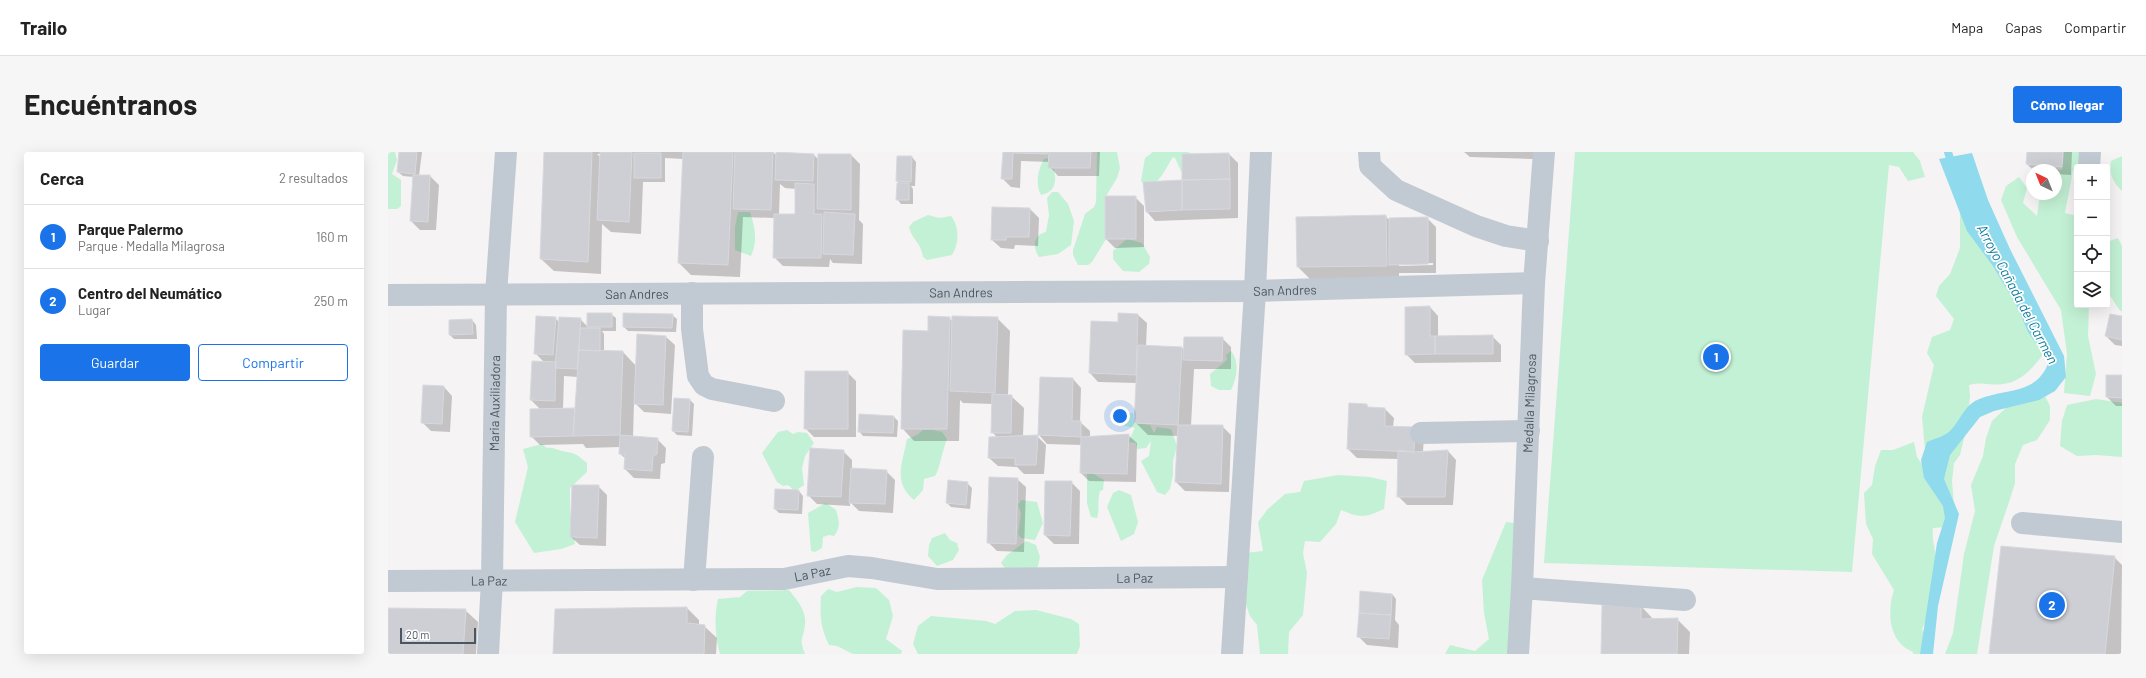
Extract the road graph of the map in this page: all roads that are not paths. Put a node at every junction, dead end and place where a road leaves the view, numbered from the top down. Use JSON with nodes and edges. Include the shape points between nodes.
{"nodes":[{"id":1,"x":506,"y":152,"type":"edge"},
{"id":2,"x":1261,"y":152,"type":"edge"},
{"id":3,"x":1368,"y":152,"type":"edge"},
{"id":4,"x":1544,"y":152,"type":"edge"},
{"id":5,"x":2090,"y":152,"type":"edge"},
{"id":6,"x":2089,"y":164,"type":"edge"},
{"id":7,"x":1538,"y":241,"type":"junction"},
{"id":8,"x":1534,"y":283,"type":"junction"},
{"id":9,"x":1255,"y":291,"type":"junction"},
{"id":10,"x":692,"y":293,"type":"junction"},
{"id":11,"x":496,"y":294,"type":"junction"},
{"id":12,"x":388,"y":295,"type":"edge"},
{"id":13,"x":774,"y":401,"type":"dead end"},
{"id":14,"x":1528,"y":431,"type":"junction"},
{"id":15,"x":1421,"y":433,"type":"dead end"},
{"id":16,"x":703,"y":457,"type":"dead end"},
{"id":17,"x":2022,"y":523,"type":"dead end"},
{"id":18,"x":2122,"y":532,"type":"edge"},
{"id":19,"x":1237,"y":577,"type":"junction"},
{"id":20,"x":492,"y":580,"type":"junction"},
{"id":21,"x":694,"y":580,"type":"junction"},
{"id":22,"x":388,"y":581,"type":"edge"},
{"id":23,"x":1522,"y":588,"type":"junction"},
{"id":24,"x":1686,"y":600,"type":"dead end"},
{"id":25,"x":488,"y":654,"type":"edge"},
{"id":26,"x":1232,"y":654,"type":"edge"},
{"id":27,"x":1518,"y":654,"type":"edge"}],
"edges":[{"from":1,"to":11,"type":"street","name":"Maria Auxiliadora"},
{"from":2,"to":9,"type":"street"},
{"from":3,"to":7,"type":"street","via":[[1370,166],[1396,190],[1476,226],[1506,236]]},
{"from":4,"to":7,"type":"street","name":"Medalla Milagrosa"},
{"from":5,"to":6,"type":"street"},
{"from":7,"to":8,"type":"street","name":"Medalla Milagrosa"},
{"from":8,"to":9,"type":"street","name":"San Andres"},
{"from":8,"to":14,"type":"street","name":"Medalla Milagrosa"},
{"from":9,"to":10,"type":"street","name":"San Andres"},
{"from":9,"to":19,"type":"street"},
{"from":10,"to":11,"type":"street","name":"San Andres"},
{"from":10,"to":13,"type":"street","via":[[692,328],[698,376],[704,385],[712,389]]},
{"from":11,"to":12,"type":"street","name":"San Andres"},
{"from":11,"to":20,"type":"street","name":"Maria Auxiliadora"},
{"from":14,"to":15,"type":"street"},
{"from":14,"to":23,"type":"street","name":"Medalla Milagrosa"},
{"from":16,"to":21,"type":"street"},
{"from":17,"to":18,"type":"street"},
{"from":19,"to":21,"type":"street","name":"La Paz","via":[[937,579],[848,566],[784,579]]},
{"from":19,"to":26,"type":"street"},
{"from":20,"to":21,"type":"street","name":"La Paz"},
{"from":20,"to":22,"type":"street","name":"La Paz"},
{"from":20,"to":25,"type":"street","name":"Maria Auxiliadora"},
{"from":23,"to":24,"type":"street"},
{"from":23,"to":27,"type":"street","name":"Medalla Milagrosa"}]}
